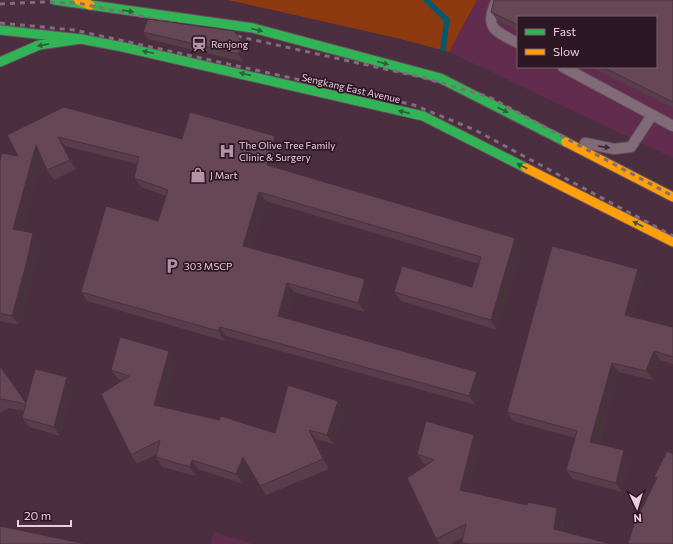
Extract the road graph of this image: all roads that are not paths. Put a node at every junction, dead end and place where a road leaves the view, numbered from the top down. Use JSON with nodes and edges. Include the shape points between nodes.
{"nodes":[{"id":1,"x":55,"y":0,"type":"edge"},
{"id":2,"x":78,"y":0,"type":"edge"},
{"id":3,"x":497,"y":0,"type":"edge"},
{"id":4,"x":90,"y":5,"type":"junction"},
{"id":5,"x":0,"y":30,"type":"edge"},
{"id":6,"x":82,"y":39,"type":"junction"},
{"id":7,"x":517,"y":42,"type":"edge"},
{"id":8,"x":0,"y":62,"type":"edge"},
{"id":9,"x":565,"y":68,"type":"edge"},
{"id":10,"x":652,"y":115,"type":"junction"},
{"id":11,"x":673,"y":126,"type":"edge"},
{"id":12,"x":552,"y":136,"type":"junction"},
{"id":13,"x":673,"y":197,"type":"edge"},
{"id":14,"x":673,"y":242,"type":"edge"}],
"edges":[{"from":1,"to":4,"type":"main road"},
{"from":2,"to":4,"type":"main road"},
{"from":3,"to":7,"type":"lane","via":[[491,13],[492,25],[495,31]]},
{"from":4,"to":12,"type":"main road","one_way":true,"via":[[253,28],[440,78]]},
{"from":5,"to":6,"type":"main road","name":"Sengkang East Avenue"},
{"from":6,"to":8,"type":"main road","one_way":true,"via":[[39,46]]},
{"from":14,"to":6,"type":"main road","name":"Sengkang East Avenue","one_way":true,"via":[[423,116],[173,57]]},
{"from":9,"to":10,"type":"lane"},
{"from":10,"to":11,"type":"lane"},
{"from":12,"to":10,"type":"lane","one_way":true,"via":[[614,149],[631,147]]},
{"from":12,"to":13,"type":"main road"}]}
